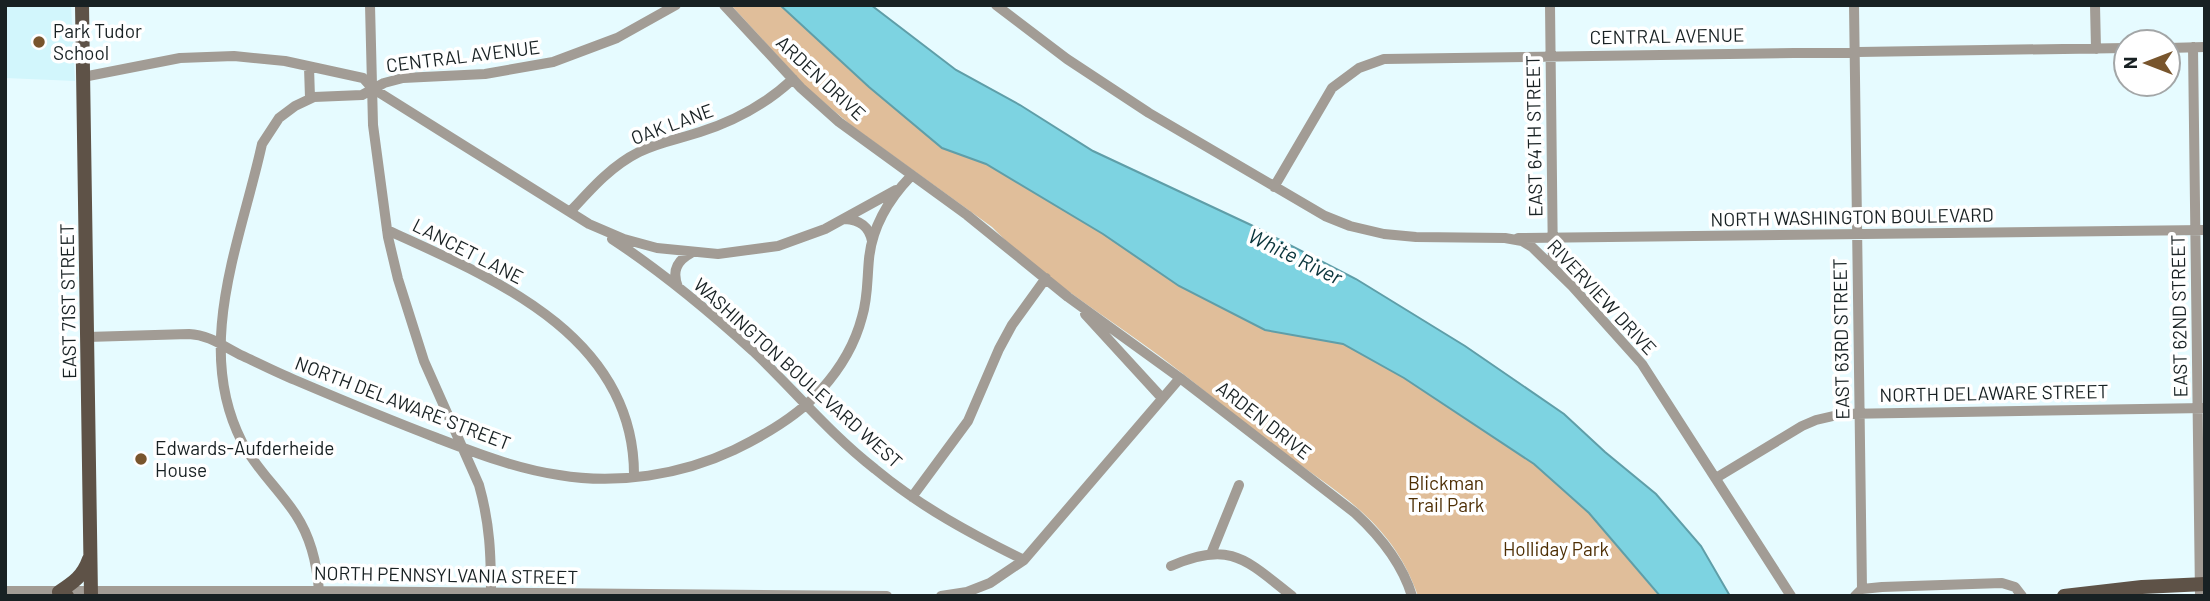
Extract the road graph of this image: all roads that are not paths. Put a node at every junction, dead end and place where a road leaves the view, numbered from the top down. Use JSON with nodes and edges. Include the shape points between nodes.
{"nodes":[{"id":1,"x":82,"y":5,"type":"edge"},
{"id":2,"x":370,"y":5,"type":"edge"},
{"id":3,"x":676,"y":5,"type":"edge"},
{"id":4,"x":724,"y":5,"type":"edge"},
{"id":5,"x":996,"y":5,"type":"edge"},
{"id":6,"x":1550,"y":5,"type":"edge"},
{"id":7,"x":1854,"y":5,"type":"edge"},
{"id":8,"x":2095,"y":5,"type":"edge"},
{"id":9,"x":1010,"y":10,"type":"edge"},
{"id":10,"x":2199,"y":47,"type":"edge"},
{"id":11,"x":2096,"y":48,"type":"junction"},
{"id":12,"x":2112,"y":48,"type":"edge"},
{"id":13,"x":1855,"y":51,"type":"junction"},
{"id":14,"x":1551,"y":55,"type":"junction"},
{"id":15,"x":309,"y":66,"type":"junction"},
{"id":16,"x":83,"y":77,"type":"junction"},
{"id":17,"x":793,"y":79,"type":"junction"},
{"id":18,"x":372,"y":88,"type":"junction"},
{"id":19,"x":310,"y":99,"type":"junction"},
{"id":20,"x":911,"y":176,"type":"junction"},
{"id":21,"x":1274,"y":187,"type":"junction"},
{"id":22,"x":898,"y":190,"type":"junction"},
{"id":23,"x":570,"y":212,"type":"junction"},
{"id":24,"x":845,"y":219,"type":"junction"},
{"id":25,"x":589,"y":224,"type":"junction"},
{"id":26,"x":387,"y":230,"type":"junction"},
{"id":27,"x":2200,"y":230,"type":"edge"},
{"id":28,"x":1857,"y":234,"type":"junction"},
{"id":29,"x":1499,"y":237,"type":"junction"},
{"id":30,"x":1553,"y":239,"type":"junction"},
{"id":31,"x":872,"y":241,"type":"junction"},
{"id":32,"x":691,"y":253,"type":"junction"},
{"id":33,"x":1553,"y":266,"type":"junction"},
{"id":34,"x":1046,"y":278,"type":"junction"},
{"id":35,"x":678,"y":287,"type":"junction"},
{"id":36,"x":1068,"y":297,"type":"junction"},
{"id":37,"x":88,"y":337,"type":"junction"},
{"id":38,"x":220,"y":343,"type":"junction"},
{"id":39,"x":1180,"y":378,"type":"junction"},
{"id":40,"x":1162,"y":398,"type":"junction"},
{"id":41,"x":805,"y":406,"type":"junction"},
{"id":42,"x":2201,"y":408,"type":"edge"},
{"id":43,"x":1860,"y":412,"type":"junction"},
{"id":44,"x":462,"y":448,"type":"junction"},
{"id":45,"x":634,"y":477,"type":"junction"},
{"id":46,"x":1716,"y":478,"type":"junction"},
{"id":47,"x":1238,"y":485,"type":"dead end"},
{"id":48,"x":912,"y":497,"type":"junction"},
{"id":49,"x":1211,"y":554,"type":"junction"},
{"id":50,"x":90,"y":555,"type":"junction"},
{"id":51,"x":1024,"y":560,"type":"junction"},
{"id":52,"x":1171,"y":566,"type":"dead end"},
{"id":53,"x":2202,"y":588,"type":"edge"},
{"id":54,"x":5,"y":591,"type":"edge"},
{"id":55,"x":318,"y":591,"type":"junction"},
{"id":56,"x":1859,"y":592,"type":"edge"},
{"id":57,"x":63,"y":594,"type":"edge"},
{"id":58,"x":90,"y":594,"type":"edge"},
{"id":59,"x":491,"y":594,"type":"edge"},
{"id":60,"x":887,"y":596,"type":"edge"},
{"id":61,"x":941,"y":596,"type":"edge"},
{"id":62,"x":1292,"y":596,"type":"edge"},
{"id":63,"x":1412,"y":596,"type":"edge"},
{"id":64,"x":1791,"y":596,"type":"edge"},
{"id":65,"x":2022,"y":596,"type":"edge"},
{"id":66,"x":2064,"y":596,"type":"edge"}],
"edges":[{"from":1,"to":16,"type":"main road","name":"EAST 71ST STREET"},
{"from":2,"to":18,"type":"street"},
{"from":3,"to":18,"type":"street","name":"CENTRAL AVENUE","via":[[569,58],[503,72],[402,78]]},
{"from":4,"to":17,"type":"street","name":"ARDEN DRIVE"},
{"from":5,"to":9,"type":"street","name":"RIVERVIEW DRIVE"},
{"from":6,"to":14,"type":"street","name":"EAST 64TH STREET"},
{"from":7,"to":13,"type":"street","name":"EAST 63RD STREET"},
{"from":8,"to":11,"type":"street"},
{"from":9,"to":21,"type":"street","name":"RIVERVIEW DRIVE","via":[[1080,68]]},
{"from":10,"to":27,"type":"street","name":"EAST 62ND STREET"},
{"from":11,"to":12,"type":"street","name":"CENTRAL AVENUE"},
{"from":11,"to":13,"type":"street","name":"CENTRAL AVENUE"},
{"from":13,"to":14,"type":"street","name":"CENTRAL AVENUE"},
{"from":13,"to":28,"type":"street","name":"EAST 63RD STREET"},
{"from":14,"to":21,"type":"street","name":"CENTRAL AVENUE","via":[[1400,57],[1359,68],[1325,97]]},
{"from":14,"to":30,"type":"street","name":"EAST 64TH STREET"},
{"from":15,"to":16,"type":"street","name":"CENTRAL AVENUE","via":[[256,57],[208,56]]},
{"from":15,"to":18,"type":"street","name":"CENTRAL AVENUE","via":[[363,78]]},
{"from":15,"to":19,"type":"street"},
{"from":16,"to":37,"type":"main road","name":"EAST 71ST STREET"},
{"from":17,"to":20,"type":"street","name":"ARDEN DRIVE"},
{"from":17,"to":23,"type":"street","name":"OAK LANE","via":[[773,97],[736,118],[633,155],[604,176]]},
{"from":18,"to":19,"type":"street","via":[[362,95]]},
{"from":18,"to":23,"type":"street"},
{"from":18,"to":26,"type":"street","via":[[374,143]]},
{"from":19,"to":38,"type":"street","via":[[279,118],[262,144],[224,301]]},
{"from":20,"to":22,"type":"street","name":"NORTH DELAWARE STREET"},
{"from":20,"to":34,"type":"street","name":"ARDEN DRIVE"},
{"from":21,"to":29,"type":"street","name":"RIVERVIEW DRIVE","via":[[1325,216],[1365,230],[1403,236]]},
{"from":22,"to":24,"type":"street"},
{"from":22,"to":31,"type":"street","name":"NORTH DELAWARE STREET"},
{"from":23,"to":25,"type":"street"},
{"from":24,"to":31,"type":"street","via":[[863,224]]},
{"from":24,"to":32,"type":"street","via":[[768,248],[734,254]]},
{"from":25,"to":32,"type":"street","via":[[644,245]]},
{"from":25,"to":35,"type":"street","name":"WASHINGTON BOULEVARD WEST"},
{"from":26,"to":44,"type":"street","via":[[420,351]]},
{"from":26,"to":45,"type":"street","name":"LANCET LANE","via":[[495,282],[580,344],[620,400],[631,437]]},
{"from":27,"to":28,"type":"street","name":"NORTH WASHINGTON BOULEVARD"},
{"from":27,"to":42,"type":"street","name":"EAST 62ND STREET"},
{"from":28,"to":30,"type":"street","name":"NORTH WASHINGTON BOULEVARD"},
{"from":28,"to":43,"type":"street","name":"EAST 63RD STREET"},
{"from":29,"to":30,"type":"street","name":"NORTH WASHINGTON BOULEVARD"},
{"from":29,"to":33,"type":"street","name":"RIVERVIEW DRIVE","via":[[1527,244]]},
{"from":30,"to":33,"type":"street","name":"EAST 64TH STREET"},
{"from":31,"to":41,"type":"street","name":"NORTH DELAWARE STREET","via":[[860,326],[841,364]]},
{"from":32,"to":35,"type":"street","via":[[676,267]]},
{"from":33,"to":46,"type":"street","name":"RIVERVIEW DRIVE","via":[[1642,363]]},
{"from":34,"to":36,"type":"street","name":"ARDEN DRIVE"},
{"from":34,"to":48,"type":"street","via":[[1012,325],[968,421]]},
{"from":35,"to":41,"type":"street","name":"WASHINGTON BOULEVARD WEST","via":[[753,352]]},
{"from":36,"to":39,"type":"street","name":"ARDEN DRIVE"},
{"from":36,"to":40,"type":"street","name":"ARDEN DRIVE"},
{"from":37,"to":38,"type":"street","via":[[194,334]]},
{"from":37,"to":50,"type":"main road","name":"EAST 71ST STREET"},
{"from":38,"to":44,"type":"street","name":"NORTH DELAWARE STREET","via":[[278,373]]},
{"from":38,"to":55,"type":"street","via":[[232,418],[256,465],[304,529],[314,555]]},
{"from":39,"to":40,"type":"street"},
{"from":39,"to":63,"type":"street","name":"ARDEN DRIVE","via":[[1363,520],[1396,560]]},
{"from":40,"to":51,"type":"street"},
{"from":41,"to":45,"type":"street","name":"NORTH DELAWARE STREET","via":[[727,453]]},
{"from":41,"to":48,"type":"street","name":"WASHINGTON BOULEVARD WEST"},
{"from":42,"to":43,"type":"street","name":"NORTH DELAWARE STREET"},
{"from":42,"to":53,"type":"street","name":"EAST 62ND STREET"},
{"from":43,"to":46,"type":"street","name":"NORTH DELAWARE STREET","via":[[1812,421]]},
{"from":43,"to":56,"type":"street","name":"EAST 63RD STREET"},
{"from":44,"to":45,"type":"street","name":"NORTH DELAWARE STREET","via":[[558,475]]},
{"from":44,"to":59,"type":"street","via":[[488,518]]},
{"from":46,"to":64,"type":"street","name":"RIVERVIEW DRIVE"},
{"from":47,"to":49,"type":"street"},
{"from":48,"to":51,"type":"street","name":"WASHINGTON BOULEVARD WEST"},
{"from":49,"to":52,"type":"street"},
{"from":49,"to":62,"type":"street","via":[[1242,558]]},
{"from":50,"to":57,"type":"main road","via":[[85,571]]},
{"from":50,"to":58,"type":"main road","name":"EAST 71ST STREET"},
{"from":51,"to":61,"type":"street","via":[[989,583]]},
{"from":53,"to":66,"type":"main road","via":[[2132,587]]},
{"from":54,"to":57,"type":"street","name":"NORTH PENNSYLVANIA STREET"},
{"from":55,"to":58,"type":"street","name":"NORTH PENNSYLVANIA STREET"},
{"from":55,"to":59,"type":"street","name":"NORTH PENNSYLVANIA STREET"},
{"from":56,"to":65,"type":"street","via":[[2002,583],[2015,587]]},
{"from":57,"to":58,"type":"street","name":"NORTH PENNSYLVANIA STREET"},
{"from":59,"to":60,"type":"street","name":"NORTH PENNSYLVANIA STREET"}]}
